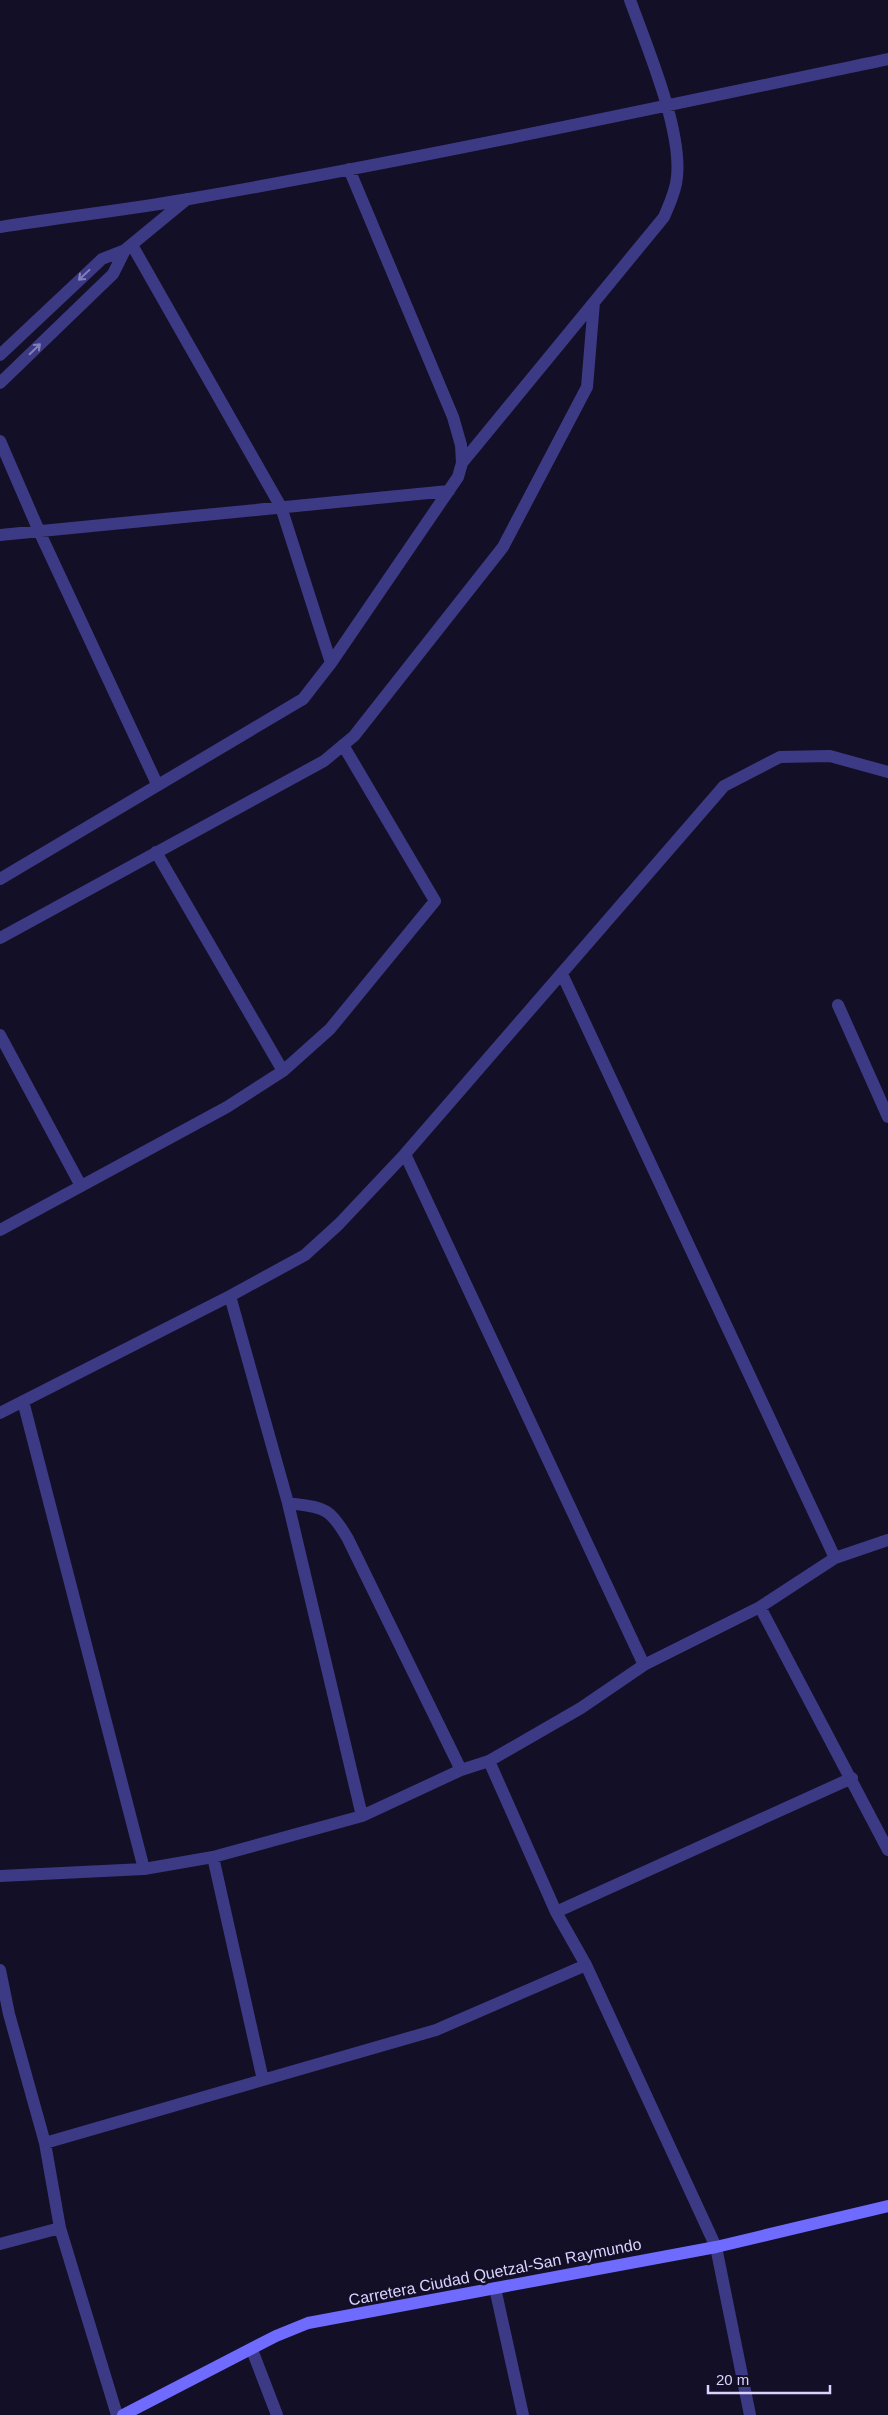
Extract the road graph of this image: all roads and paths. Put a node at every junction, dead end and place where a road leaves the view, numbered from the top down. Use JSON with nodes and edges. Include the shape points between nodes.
{"nodes":[{"id":1,"x":630,"y":0,"type":"edge"},
{"id":2,"x":888,"y":59,"type":"edge"},
{"id":3,"x":667,"y":106,"type":"junction"},
{"id":4,"x":349,"y":169,"type":"junction"},
{"id":5,"x":187,"y":200,"type":"junction"},
{"id":6,"x":0,"y":226,"type":"edge"},
{"id":7,"x":128,"y":248,"type":"junction"},
{"id":8,"x":594,"y":302,"type":"junction"},
{"id":9,"x":0,"y":355,"type":"edge"},
{"id":10,"x":0,"y":382,"type":"edge"},
{"id":11,"x":0,"y":441,"type":"edge"},
{"id":12,"x":462,"y":463,"type":"junction"},
{"id":13,"x":449,"y":491,"type":"junction"},
{"id":14,"x":281,"y":507,"type":"junction"},
{"id":15,"x":39,"y":531,"type":"junction"},
{"id":16,"x":0,"y":535,"type":"edge"},
{"id":17,"x":331,"y":663,"type":"junction"},
{"id":18,"x":343,"y":745,"type":"junction"},
{"id":19,"x":888,"y":772,"type":"edge"},
{"id":20,"x":157,"y":784,"type":"junction"},
{"id":21,"x":156,"y":852,"type":"junction"},
{"id":22,"x":0,"y":879,"type":"edge"},
{"id":23,"x":0,"y":938,"type":"edge"},
{"id":24,"x":562,"y":974,"type":"junction"},
{"id":25,"x":838,"y":1005,"type":"dead end"},
{"id":26,"x":0,"y":1035,"type":"edge"},
{"id":27,"x":283,"y":1070,"type":"junction"},
{"id":28,"x":888,"y":1117,"type":"edge"},
{"id":29,"x":405,"y":1154,"type":"junction"},
{"id":30,"x":82,"y":1186,"type":"junction"},
{"id":31,"x":0,"y":1230,"type":"edge"},
{"id":32,"x":230,"y":1296,"type":"junction"},
{"id":33,"x":23,"y":1402,"type":"junction"},
{"id":34,"x":0,"y":1413,"type":"edge"},
{"id":35,"x":288,"y":1504,"type":"junction"},
{"id":36,"x":888,"y":1540,"type":"edge"},
{"id":37,"x":835,"y":1558,"type":"junction"},
{"id":38,"x":760,"y":1607,"type":"junction"},
{"id":39,"x":644,"y":1664,"type":"junction"},
{"id":40,"x":488,"y":1761,"type":"junction"},
{"id":41,"x":461,"y":1770,"type":"junction"},
{"id":42,"x":852,"y":1778,"type":"junction"},
{"id":43,"x":362,"y":1816,"type":"junction"},
{"id":44,"x":888,"y":1850,"type":"edge"},
{"id":45,"x":213,"y":1857,"type":"junction"},
{"id":46,"x":144,"y":1869,"type":"junction"},
{"id":47,"x":0,"y":1876,"type":"edge"},
{"id":48,"x":556,"y":1912,"type":"junction"},
{"id":49,"x":586,"y":1965,"type":"junction"},
{"id":50,"x":0,"y":1970,"type":"edge"},
{"id":51,"x":4,"y":2015,"type":"edge"},
{"id":52,"x":263,"y":2080,"type":"junction"},
{"id":53,"x":45,"y":2143,"type":"junction"},
{"id":54,"x":888,"y":2206,"type":"edge"},
{"id":55,"x":60,"y":2228,"type":"junction"},
{"id":56,"x":0,"y":2244,"type":"edge"},
{"id":57,"x":716,"y":2247,"type":"junction"},
{"id":58,"x":495,"y":2288,"type":"junction"},
{"id":59,"x":252,"y":2350,"type":"junction"},
{"id":60,"x":117,"y":2415,"type":"edge"},
{"id":61,"x":123,"y":2415,"type":"edge"},
{"id":62,"x":278,"y":2415,"type":"edge"},
{"id":63,"x":523,"y":2415,"type":"edge"},
{"id":64,"x":750,"y":2415,"type":"edge"}],
"edges":[{"from":1,"to":3,"type":"street"},
{"from":2,"to":3,"type":"street"},
{"from":3,"to":4,"type":"street"},
{"from":3,"to":8,"type":"street","via":[[676,146],[677,177],[671,200],[664,218]]},
{"from":4,"to":5,"type":"street"},
{"from":4,"to":12,"type":"street","via":[[452,417],[461,445]]},
{"from":5,"to":6,"type":"street"},
{"from":5,"to":7,"type":"street"},
{"from":7,"to":9,"type":"street","one_way":true,"via":[[102,259]]},
{"from":10,"to":7,"type":"street","one_way":true,"via":[[113,274]]},
{"from":7,"to":14,"type":"street"},
{"from":8,"to":12,"type":"street"},
{"from":8,"to":18,"type":"street","via":[[587,387],[503,547],[354,736]]},
{"from":11,"to":15,"type":"street"},
{"from":12,"to":13,"type":"street"},
{"from":13,"to":14,"type":"street"},
{"from":13,"to":17,"type":"street"},
{"from":14,"to":15,"type":"street"},
{"from":14,"to":17,"type":"street"},
{"from":15,"to":16,"type":"street"},
{"from":15,"to":20,"type":"street"},
{"from":17,"to":20,"type":"street","via":[[303,699]]},
{"from":18,"to":21,"type":"street","via":[[324,761]]},
{"from":18,"to":27,"type":"street","via":[[435,901],[330,1028]]},
{"from":19,"to":24,"type":"street","via":[[830,756],[780,757],[724,786]]},
{"from":20,"to":22,"type":"street"},
{"from":21,"to":23,"type":"street"},
{"from":21,"to":27,"type":"street"},
{"from":24,"to":29,"type":"street"},
{"from":24,"to":37,"type":"street"},
{"from":25,"to":28,"type":"street"},
{"from":26,"to":30,"type":"street"},
{"from":27,"to":30,"type":"street","via":[[227,1107]]},
{"from":29,"to":32,"type":"street","via":[[339,1224],[305,1254]]},
{"from":29,"to":39,"type":"street"},
{"from":30,"to":31,"type":"street"},
{"from":32,"to":33,"type":"street"},
{"from":32,"to":35,"type":"street"},
{"from":33,"to":34,"type":"street"},
{"from":33,"to":46,"type":"street"},
{"from":35,"to":41,"type":"street","via":[[317,1507],[334,1516]]},
{"from":35,"to":43,"type":"street"},
{"from":36,"to":37,"type":"street"},
{"from":37,"to":38,"type":"street"},
{"from":38,"to":39,"type":"street"},
{"from":38,"to":42,"type":"street"},
{"from":39,"to":40,"type":"street","via":[[581,1708]]},
{"from":40,"to":41,"type":"street"},
{"from":40,"to":48,"type":"street"},
{"from":41,"to":43,"type":"street"},
{"from":42,"to":44,"type":"street"},
{"from":42,"to":48,"type":"street"},
{"from":43,"to":45,"type":"street"},
{"from":45,"to":46,"type":"street"},
{"from":45,"to":52,"type":"street"},
{"from":46,"to":47,"type":"street"},
{"from":48,"to":49,"type":"street"},
{"from":49,"to":52,"type":"street","via":[[436,2030]]},
{"from":49,"to":57,"type":"street"},
{"from":50,"to":51,"type":"street"},
{"from":51,"to":53,"type":"street"},
{"from":52,"to":53,"type":"street"},
{"from":53,"to":55,"type":"street"},
{"from":54,"to":57,"type":"main road","name":"Carretera Ciudad Quetzal-San Raymundo"},
{"from":55,"to":56,"type":"street"},
{"from":55,"to":60,"type":"street"},
{"from":57,"to":58,"type":"main road","name":"Carretera Ciudad Quetzal-San Raymundo"},
{"from":57,"to":64,"type":"street"},
{"from":58,"to":59,"type":"main road","name":"Carretera Ciudad Quetzal-San Raymundo","via":[[308,2324],[276,2336]]},
{"from":58,"to":63,"type":"street"},
{"from":59,"to":61,"type":"main road","name":"Carretera Ciudad Quetzal-San Raymundo"},
{"from":59,"to":62,"type":"street"}]}
